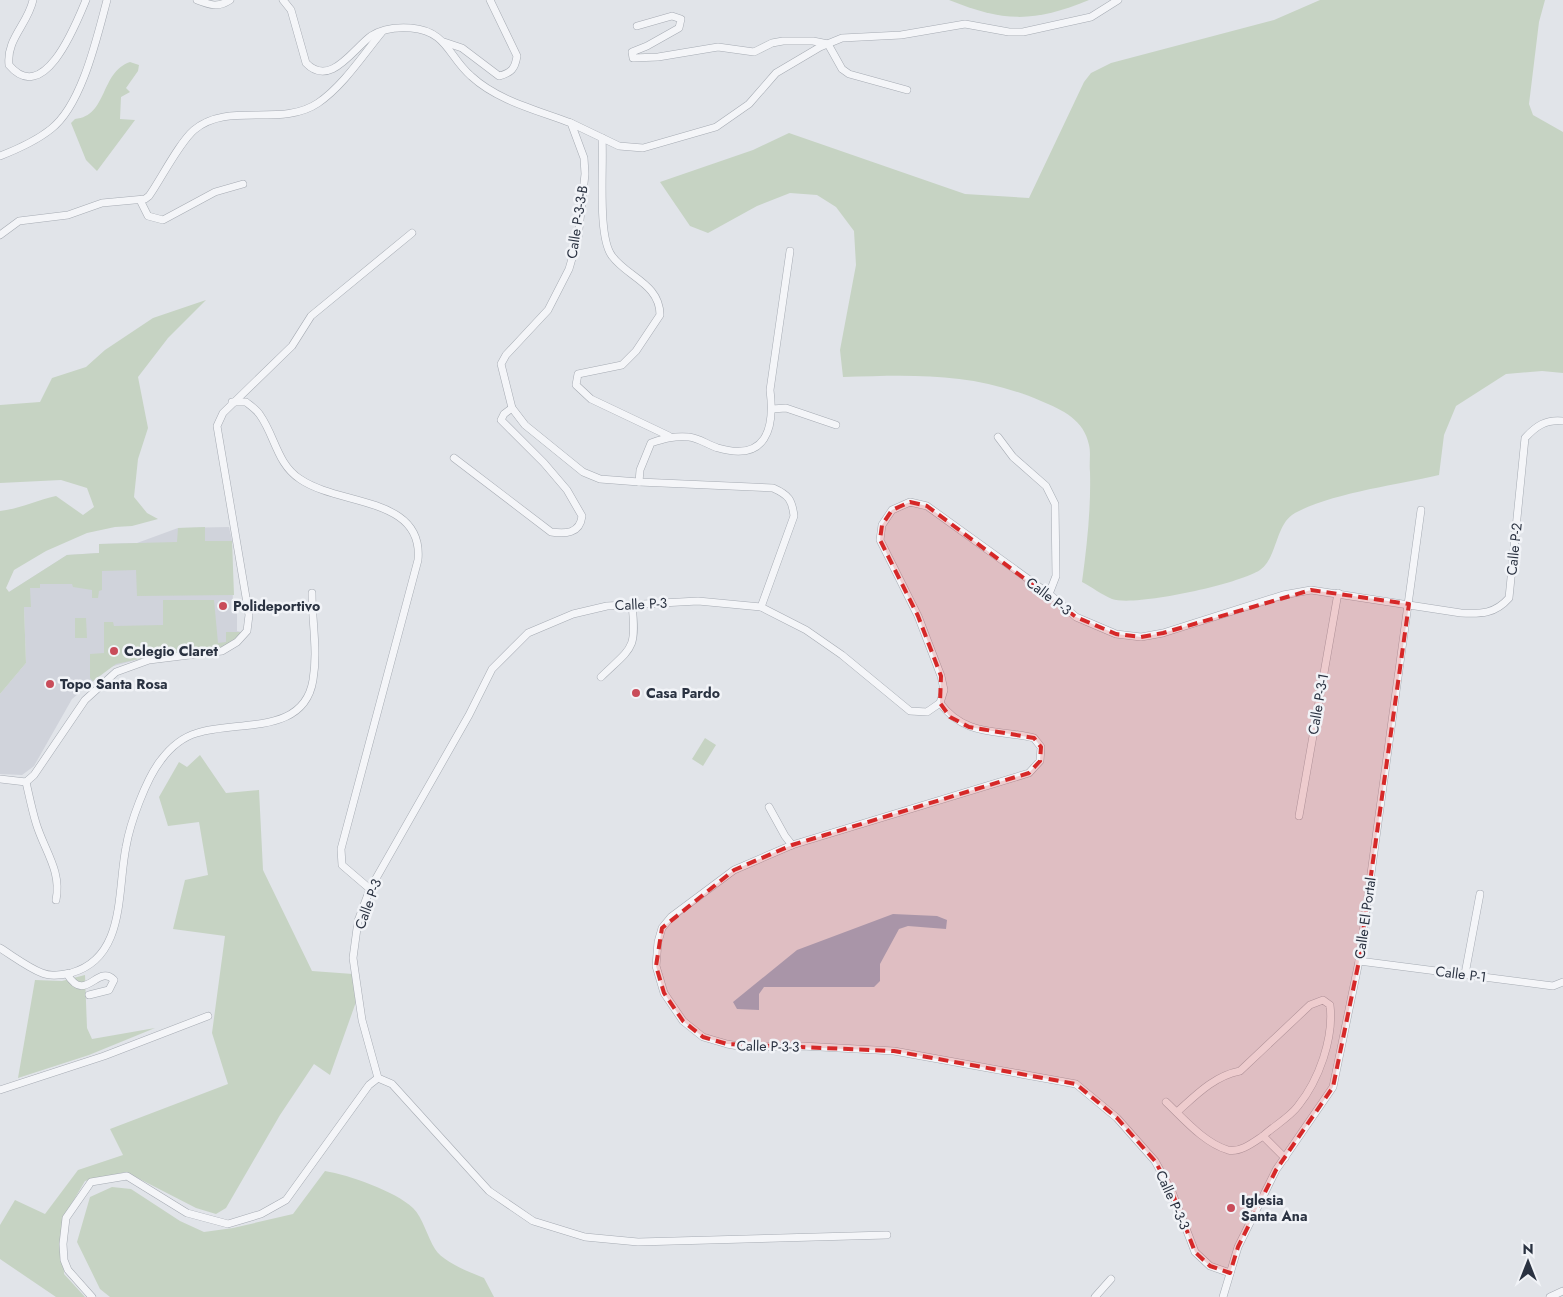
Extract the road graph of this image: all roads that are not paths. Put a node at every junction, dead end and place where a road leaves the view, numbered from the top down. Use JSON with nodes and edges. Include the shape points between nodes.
{"nodes":[{"id":1,"x":33,"y":0,"type":"edge"},
{"id":2,"x":86,"y":0,"type":"edge"},
{"id":3,"x":107,"y":0,"type":"edge"},
{"id":4,"x":197,"y":0,"type":"edge"},
{"id":5,"x":230,"y":0,"type":"edge"},
{"id":6,"x":283,"y":0,"type":"edge"},
{"id":7,"x":490,"y":0,"type":"edge"},
{"id":8,"x":1118,"y":0,"type":"edge"},
{"id":9,"x":636,"y":26,"type":"dead end"},
{"id":10,"x":385,"y":29,"type":"junction"},
{"id":11,"x":444,"y":42,"type":"junction"},
{"id":12,"x":828,"y":44,"type":"junction"},
{"id":13,"x":907,"y":90,"type":"dead end"},
{"id":14,"x":571,"y":123,"type":"junction"},
{"id":15,"x":602,"y":138,"type":"junction"},
{"id":16,"x":0,"y":156,"type":"edge"},
{"id":17,"x":243,"y":184,"type":"dead end"},
{"id":18,"x":140,"y":200,"type":"junction"},
{"id":19,"x":412,"y":233,"type":"dead end"},
{"id":20,"x":0,"y":235,"type":"edge"},
{"id":21,"x":790,"y":251,"type":"dead end"},
{"id":22,"x":232,"y":402,"type":"junction"},
{"id":23,"x":512,"y":408,"type":"junction"},
{"id":24,"x":772,"y":409,"type":"junction"},
{"id":25,"x":1563,"y":421,"type":"edge"},
{"id":26,"x":836,"y":425,"type":"dead end"},
{"id":27,"x":669,"y":436,"type":"junction"},
{"id":28,"x":998,"y":437,"type":"dead end"},
{"id":29,"x":454,"y":458,"type":"dead end"},
{"id":30,"x":639,"y":482,"type":"junction"},
{"id":31,"x":1421,"y":510,"type":"dead end"},
{"id":32,"x":312,"y":593,"type":"dead end"},
{"id":33,"x":1338,"y":593,"type":"junction"},
{"id":34,"x":1049,"y":594,"type":"junction"},
{"id":35,"x":1409,"y":604,"type":"junction"},
{"id":36,"x":632,"y":605,"type":"junction"},
{"id":37,"x":761,"y":607,"type":"junction"},
{"id":38,"x":602,"y":677,"type":"dead end"},
{"id":39,"x":940,"y":703,"type":"junction"},
{"id":40,"x":0,"y":779,"type":"edge"},
{"id":41,"x":26,"y":782,"type":"junction"},
{"id":42,"x":769,"y":807,"type":"dead end"},
{"id":43,"x":1299,"y":816,"type":"dead end"},
{"id":44,"x":792,"y":845,"type":"junction"},
{"id":45,"x":370,"y":889,"type":"junction"},
{"id":46,"x":1480,"y":894,"type":"dead end"},
{"id":47,"x":56,"y":900,"type":"dead end"},
{"id":48,"x":0,"y":948,"type":"edge"},
{"id":49,"x":1359,"y":961,"type":"junction"},
{"id":50,"x":67,"y":974,"type":"junction"},
{"id":51,"x":1465,"y":974,"type":"junction"},
{"id":52,"x":1563,"y":982,"type":"edge"},
{"id":53,"x":89,"y":995,"type":"dead end"},
{"id":54,"x":208,"y":1016,"type":"dead end"},
{"id":55,"x":378,"y":1078,"type":"junction"},
{"id":56,"x":0,"y":1090,"type":"edge"},
{"id":57,"x":1166,"y":1102,"type":"dead end"},
{"id":58,"x":1177,"y":1112,"type":"junction"},
{"id":59,"x":1263,"y":1136,"type":"junction"},
{"id":60,"x":1285,"y":1158,"type":"junction"},
{"id":61,"x":887,"y":1236,"type":"dead end"},
{"id":62,"x":1230,"y":1273,"type":"junction"},
{"id":63,"x":1111,"y":1279,"type":"dead end"},
{"id":64,"x":1563,"y":1291,"type":"edge"},
{"id":65,"x":92,"y":1297,"type":"edge"},
{"id":66,"x":1095,"y":1297,"type":"edge"},
{"id":67,"x":1222,"y":1297,"type":"edge"},
{"id":68,"x":1550,"y":1297,"type":"edge"}],
"edges":[{"from":1,"to":2,"type":"street","via":[[29,14],[13,38],[8,56],[9,64],[23,76],[42,73],[59,55]]},
{"from":3,"to":16,"type":"street","via":[[89,61],[67,113],[52,129]]},
{"from":4,"to":5,"type":"street","via":[[212,6],[223,5]]},
{"from":6,"to":10,"type":"street","via":[[291,10],[306,63],[312,69],[335,68],[370,37]]},
{"from":7,"to":11,"type":"street","via":[[517,56],[516,66],[510,74],[499,76],[462,48]]},
{"from":8,"to":12,"type":"street","via":[[1091,18],[1023,32],[965,24],[901,35],[842,38]]},
{"from":9,"to":12,"type":"street","via":[[672,16],[681,19],[679,28],[632,52],[634,58],[718,46],[754,52],[783,41],[813,40]]},
{"from":10,"to":11,"type":"street","via":[[426,29]]},
{"from":10,"to":18,"type":"street","via":[[319,103],[285,116],[233,117],[199,126],[190,134],[149,196]]},
{"from":11,"to":14,"type":"street","via":[[470,76],[493,93]]},
{"from":12,"to":13,"type":"street","via":[[842,69],[849,74]]},
{"from":12,"to":15,"type":"street","via":[[776,73],[749,104],[716,127],[643,148],[619,146]]},
{"from":14,"to":15,"type":"street"},
{"from":14,"to":23,"type":"street","name":"Calle P-3-3-B","via":[[584,158],[585,174],[578,238],[569,269],[548,310],[501,364]]},
{"from":15,"to":27,"type":"street","via":[[606,246],[612,257],[658,298],[660,315],[636,351],[622,365],[578,374],[576,385],[591,399]]},
{"from":17,"to":18,"type":"street","via":[[216,192],[163,220],[148,216]]},
{"from":18,"to":20,"type":"street","via":[[102,204],[68,215],[19,222]]},
{"from":19,"to":22,"type":"street","via":[[310,316],[292,346]]},
{"from":21,"to":24,"type":"street","via":[[770,390]]},
{"from":22,"to":41,"type":"street","via":[[222,412],[217,426],[249,615],[247,631],[222,651],[149,660],[116,672],[85,700],[50,753]]},
{"from":22,"to":45,"type":"street","via":[[246,402],[260,415],[277,454],[299,479],[323,490],[390,510],[415,532],[420,545],[340,849],[342,865]]},
{"from":23,"to":29,"type":"street","via":[[501,420],[567,490],[582,516],[577,528],[568,534],[551,532]]},
{"from":23,"to":30,"type":"street","name":"Calle P-3-3-B","via":[[525,425],[583,472],[600,479]]},
{"from":24,"to":26,"type":"street","via":[[786,408]]},
{"from":24,"to":27,"type":"street","via":[[768,434],[758,446],[748,450],[734,451],[692,437]]},
{"from":25,"to":35,"type":"street","name":"Calle P-2","via":[[1537,425],[1525,438],[1509,598],[1500,608],[1483,614]]},
{"from":27,"to":30,"type":"street","via":[[651,443],[640,470]]},
{"from":28,"to":34,"type":"street","via":[[1013,457],[1046,486],[1056,504],[1056,576]]},
{"from":30,"to":37,"type":"street","name":"Calle P-3-3-B","via":[[773,488],[786,494],[792,501],[794,516]]},
{"from":31,"to":35,"type":"street","name":"Calle El Portal"},
{"from":32,"to":50,"type":"street","via":[[313,681],[300,710],[280,720],[196,733],[175,744],[160,761],[139,802],[126,846],[113,935],[106,950],[96,960]]},
{"from":33,"to":34,"type":"street","name":"Calle P-3","via":[[1311,590],[1283,595],[1141,637],[1116,634],[1076,616]]},
{"from":33,"to":35,"type":"street","name":"Calle P-3"},
{"from":33,"to":43,"type":"street","name":"Calle P-3-1"},
{"from":34,"to":39,"type":"street","name":"Calle P-3","via":[[927,506],[910,502],[892,510],[882,525],[880,540],[918,616],[941,676],[944,690]]},
{"from":35,"to":49,"type":"street","name":"Calle El Portal"},
{"from":36,"to":37,"type":"street","name":"Calle P-3","via":[[698,601]]},
{"from":36,"to":38,"type":"street","via":[[635,633],[632,647]]},
{"from":36,"to":45,"type":"street","name":"Calle P-3","via":[[608,606],[573,614],[528,633],[492,669]]},
{"from":37,"to":39,"type":"street","name":"Calle P-3","via":[[806,630],[835,650],[910,711],[927,712]]},
{"from":39,"to":44,"type":"street","name":"Calle P-3-3","via":[[950,717],[969,727],[1034,738],[1041,747],[1040,761],[1029,773]]},
{"from":40,"to":41,"type":"street"},
{"from":41,"to":47,"type":"street","via":[[36,824],[57,874]]},
{"from":42,"to":44,"type":"street"},
{"from":44,"to":62,"type":"street","name":"Calle P-3-3","via":[[734,870],[671,917],[662,928],[656,966],[664,994],[683,1021],[702,1036],[744,1047],[802,1046],[894,1051],[1076,1084],[1117,1118],[1155,1161],[1172,1192],[1195,1252],[1210,1266]]},
{"from":45,"to":55,"type":"street","name":"Calle P-3","via":[[358,921],[353,958],[362,1020]]},
{"from":46,"to":51,"type":"street"},
{"from":48,"to":50,"type":"street","via":[[43,974]]},
{"from":49,"to":51,"type":"street","name":"Calle P-1"},
{"from":49,"to":60,"type":"street","name":"Calle El Portal","via":[[1333,1087]]},
{"from":50,"to":53,"type":"street","via":[[79,986],[87,986],[104,975],[114,980],[109,990]]},
{"from":51,"to":52,"type":"street","name":"Calle P-1","via":[[1553,986]]},
{"from":54,"to":56,"type":"street","via":[[104,1056]]},
{"from":55,"to":61,"type":"street","via":[[392,1084],[489,1190],[533,1221],[585,1237],[638,1242]]},
{"from":55,"to":65,"type":"street","via":[[369,1085],[286,1200],[261,1214],[228,1224],[187,1213],[127,1176],[91,1182],[66,1218],[63,1244],[68,1270]]},
{"from":57,"to":58,"type":"street"},
{"from":58,"to":59,"type":"street","via":[[1207,1138],[1228,1150],[1251,1144]]},
{"from":58,"to":59,"type":"street","via":[[1208,1085],[1229,1073],[1240,1071],[1310,1005],[1323,1000],[1330,1005],[1332,1017],[1323,1059],[1298,1107]]},
{"from":59,"to":60,"type":"street"},
{"from":60,"to":62,"type":"street","name":"Calle El Portal","via":[[1238,1246]]},
{"from":62,"to":67,"type":"street","name":"Calle El Portal"},
{"from":63,"to":66,"type":"street"},
{"from":64,"to":68,"type":"street"}]}
